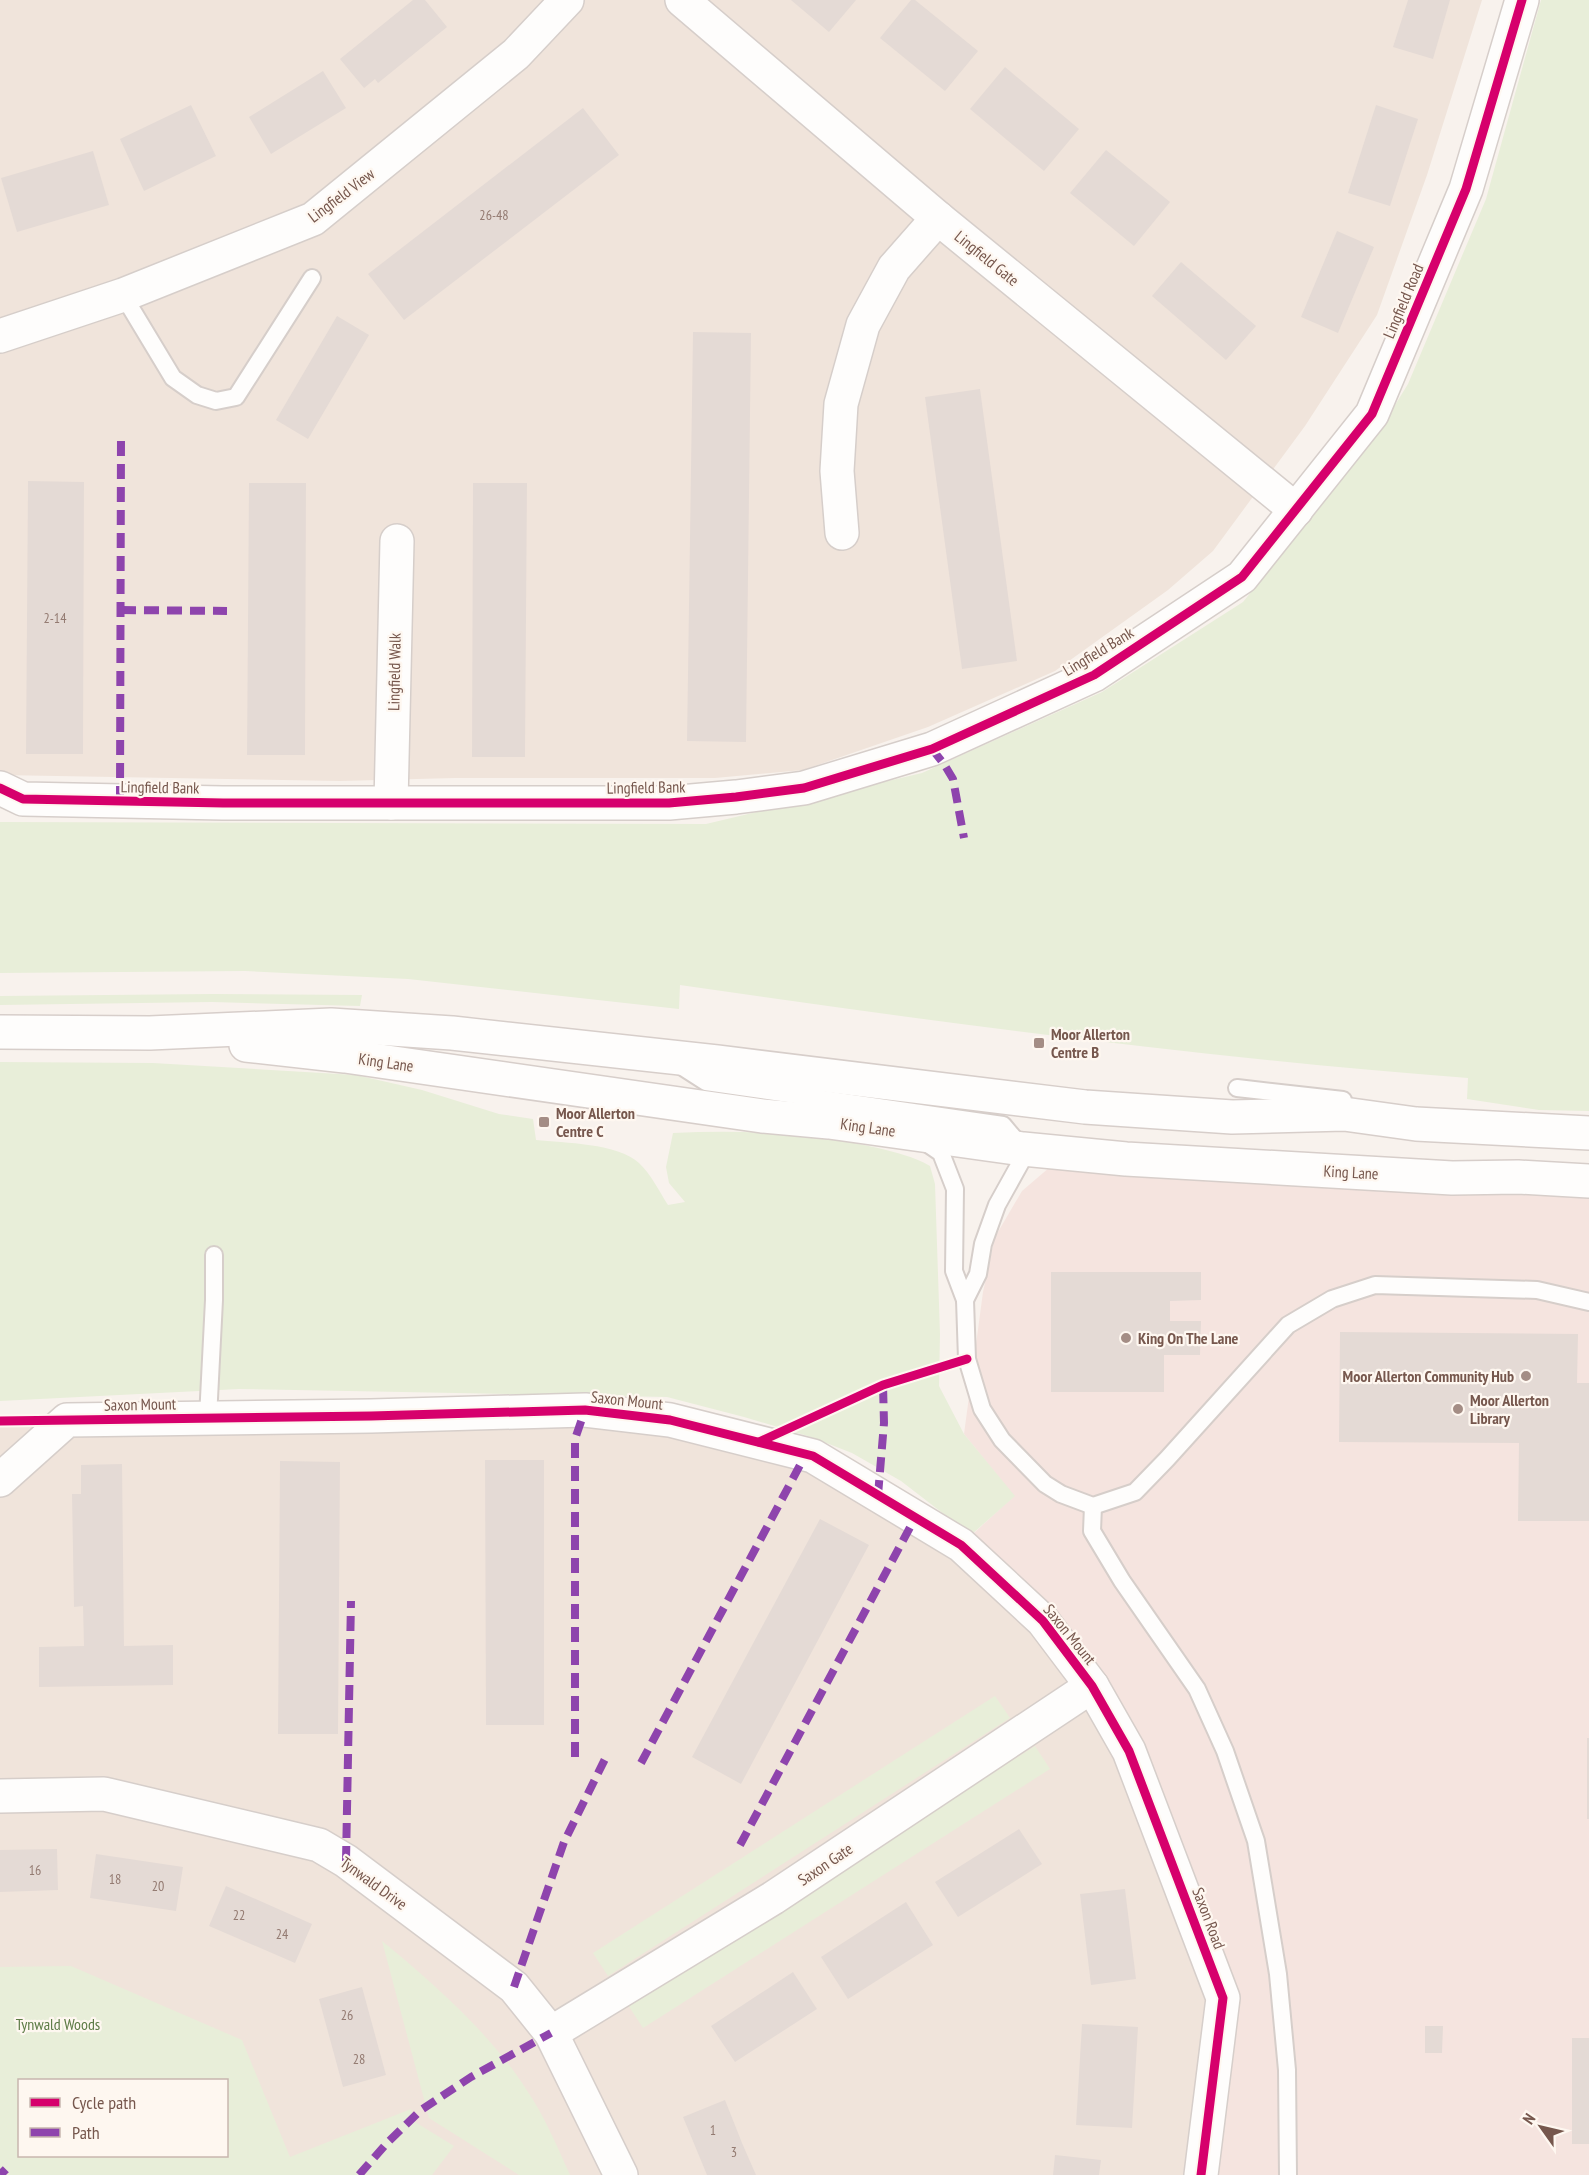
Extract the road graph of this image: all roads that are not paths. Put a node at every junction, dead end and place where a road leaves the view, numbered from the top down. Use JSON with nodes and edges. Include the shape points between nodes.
{"nodes":[{"id":1,"x":567,"y":0,"type":"edge"},
{"id":2,"x":682,"y":0,"type":"edge"},
{"id":3,"x":1522,"y":0,"type":"edge"},
{"id":4,"x":938,"y":218,"type":"junction"},
{"id":5,"x":312,"y":279,"type":"dead end"},
{"id":6,"x":123,"y":295,"type":"junction"},
{"id":7,"x":0,"y":336,"type":"edge"},
{"id":8,"x":1296,"y":510,"type":"junction"},
{"id":9,"x":842,"y":533,"type":"dead end"},
{"id":10,"x":397,"y":541,"type":"dead end"},
{"id":11,"x":1242,"y":577,"type":"joint"},
{"id":12,"x":0,"y":788,"type":"edge"},
{"id":13,"x":391,"y":803,"type":"junction"},
{"id":14,"x":0,"y":1032,"type":"edge"},
{"id":15,"x":150,"y":1033,"type":"junction"},
{"id":16,"x":670,"y":1058,"type":"junction"},
{"id":17,"x":1237,"y":1088,"type":"dead end"},
{"id":18,"x":1416,"y":1124,"type":"junction"},
{"id":19,"x":910,"y":1133,"type":"junction"},
{"id":20,"x":1589,"y":1133,"type":"edge"},
{"id":21,"x":1023,"y":1149,"type":"junction"},
{"id":22,"x":1589,"y":1181,"type":"edge"},
{"id":23,"x":214,"y":1255,"type":"dead end"},
{"id":24,"x":965,"y":1300,"type":"junction"},
{"id":25,"x":1589,"y":1302,"type":"edge"},
{"id":26,"x":208,"y":1418,"type":"junction"},
{"id":27,"x":0,"y":1480,"type":"edge"},
{"id":28,"x":1093,"y":1506,"type":"junction"},
{"id":29,"x":1092,"y":1686,"type":"junction"},
{"id":30,"x":0,"y":1795,"type":"edge"},
{"id":31,"x":551,"y":2033,"type":"junction"},
{"id":32,"x":621,"y":2175,"type":"edge"},
{"id":33,"x":1201,"y":2175,"type":"edge"},
{"id":34,"x":1288,"y":2175,"type":"edge"}],
"edges":[{"from":1,"to":6,"type":"street","name":"Lingfield View","via":[[516,54],[313,219]]},
{"from":2,"to":4,"type":"street","name":"Lingfield Gate"},
{"from":3,"to":8,"type":"street","name":"Lingfield Road","via":[[1466,189],[1372,414]]},
{"from":4,"to":8,"type":"street","name":"Lingfield Gate"},
{"from":4,"to":9,"type":"street","via":[[894,268],[863,325],[841,404],[837,471]]},
{"from":5,"to":6,"type":"lane","via":[[236,397],[216,401],[197,395],[173,378]]},
{"from":6,"to":7,"type":"street","name":"Lingfield View"},
{"from":8,"to":11,"type":"street","name":"Lingfield Road"},
{"from":10,"to":13,"type":"street","name":"Lingfield Walk"},
{"from":11,"to":13,"type":"street","name":"Lingfield Bank","via":[[1094,675],[932,749],[804,788],[669,803]]},
{"from":12,"to":13,"type":"street","name":"Lingfield Bank","via":[[23,799]]},
{"from":14,"to":15,"type":"street","name":"King Lane"},
{"from":15,"to":16,"type":"street","name":"King Lane","via":[[331,1025]]},
{"from":15,"to":19,"type":"street","name":"King Lane"},
{"from":16,"to":18,"type":"street","name":"King Lane","via":[[1085,1107],[1232,1117],[1344,1114]]},
{"from":16,"to":21,"type":"lane","via":[[706,1082],[1003,1125]]},
{"from":17,"to":18,"type":"lane","via":[[1344,1100]]},
{"from":18,"to":20,"type":"street","name":"King Lane"},
{"from":19,"to":21,"type":"street","name":"King Lane"},
{"from":19,"to":24,"type":"lane","via":[[941,1153],[955,1189],[954,1271]]},
{"from":21,"to":22,"type":"street","name":"King Lane","via":[[1126,1159],[1452,1178]]},
{"from":21,"to":24,"type":"lane","via":[[1022,1160],[997,1204],[983,1244],[978,1274]]},
{"from":23,"to":26,"type":"lane"},
{"from":24,"to":28,"type":"lane","via":[[968,1359],[982,1409],[1002,1440],[1045,1484]]},
{"from":25,"to":28,"type":"lane","via":[[1537,1290],[1376,1285],[1332,1299],[1288,1325],[1135,1492]]},
{"from":26,"to":27,"type":"street","name":"Saxon Mount","via":[[67,1420]]},
{"from":26,"to":29,"type":"street","name":"Saxon Mount","via":[[585,1410],[670,1420],[813,1456],[960,1545],[1043,1621]]},
{"from":28,"to":34,"type":"lane","via":[[1092,1530],[1122,1581],[1197,1689],[1225,1751],[1256,1841],[1278,1974],[1287,2070]]},
{"from":29,"to":31,"type":"street","name":"Saxon Gate","via":[[773,1898]]},
{"from":29,"to":33,"type":"street","name":"Saxon Road","via":[[1130,1751],[1223,1998]]},
{"from":30,"to":31,"type":"street","name":"Tynwald Drive","via":[[104,1794],[319,1845],[346,1861],[514,1988]]},
{"from":31,"to":32,"type":"street","name":"Tynwald Drive"}]}
